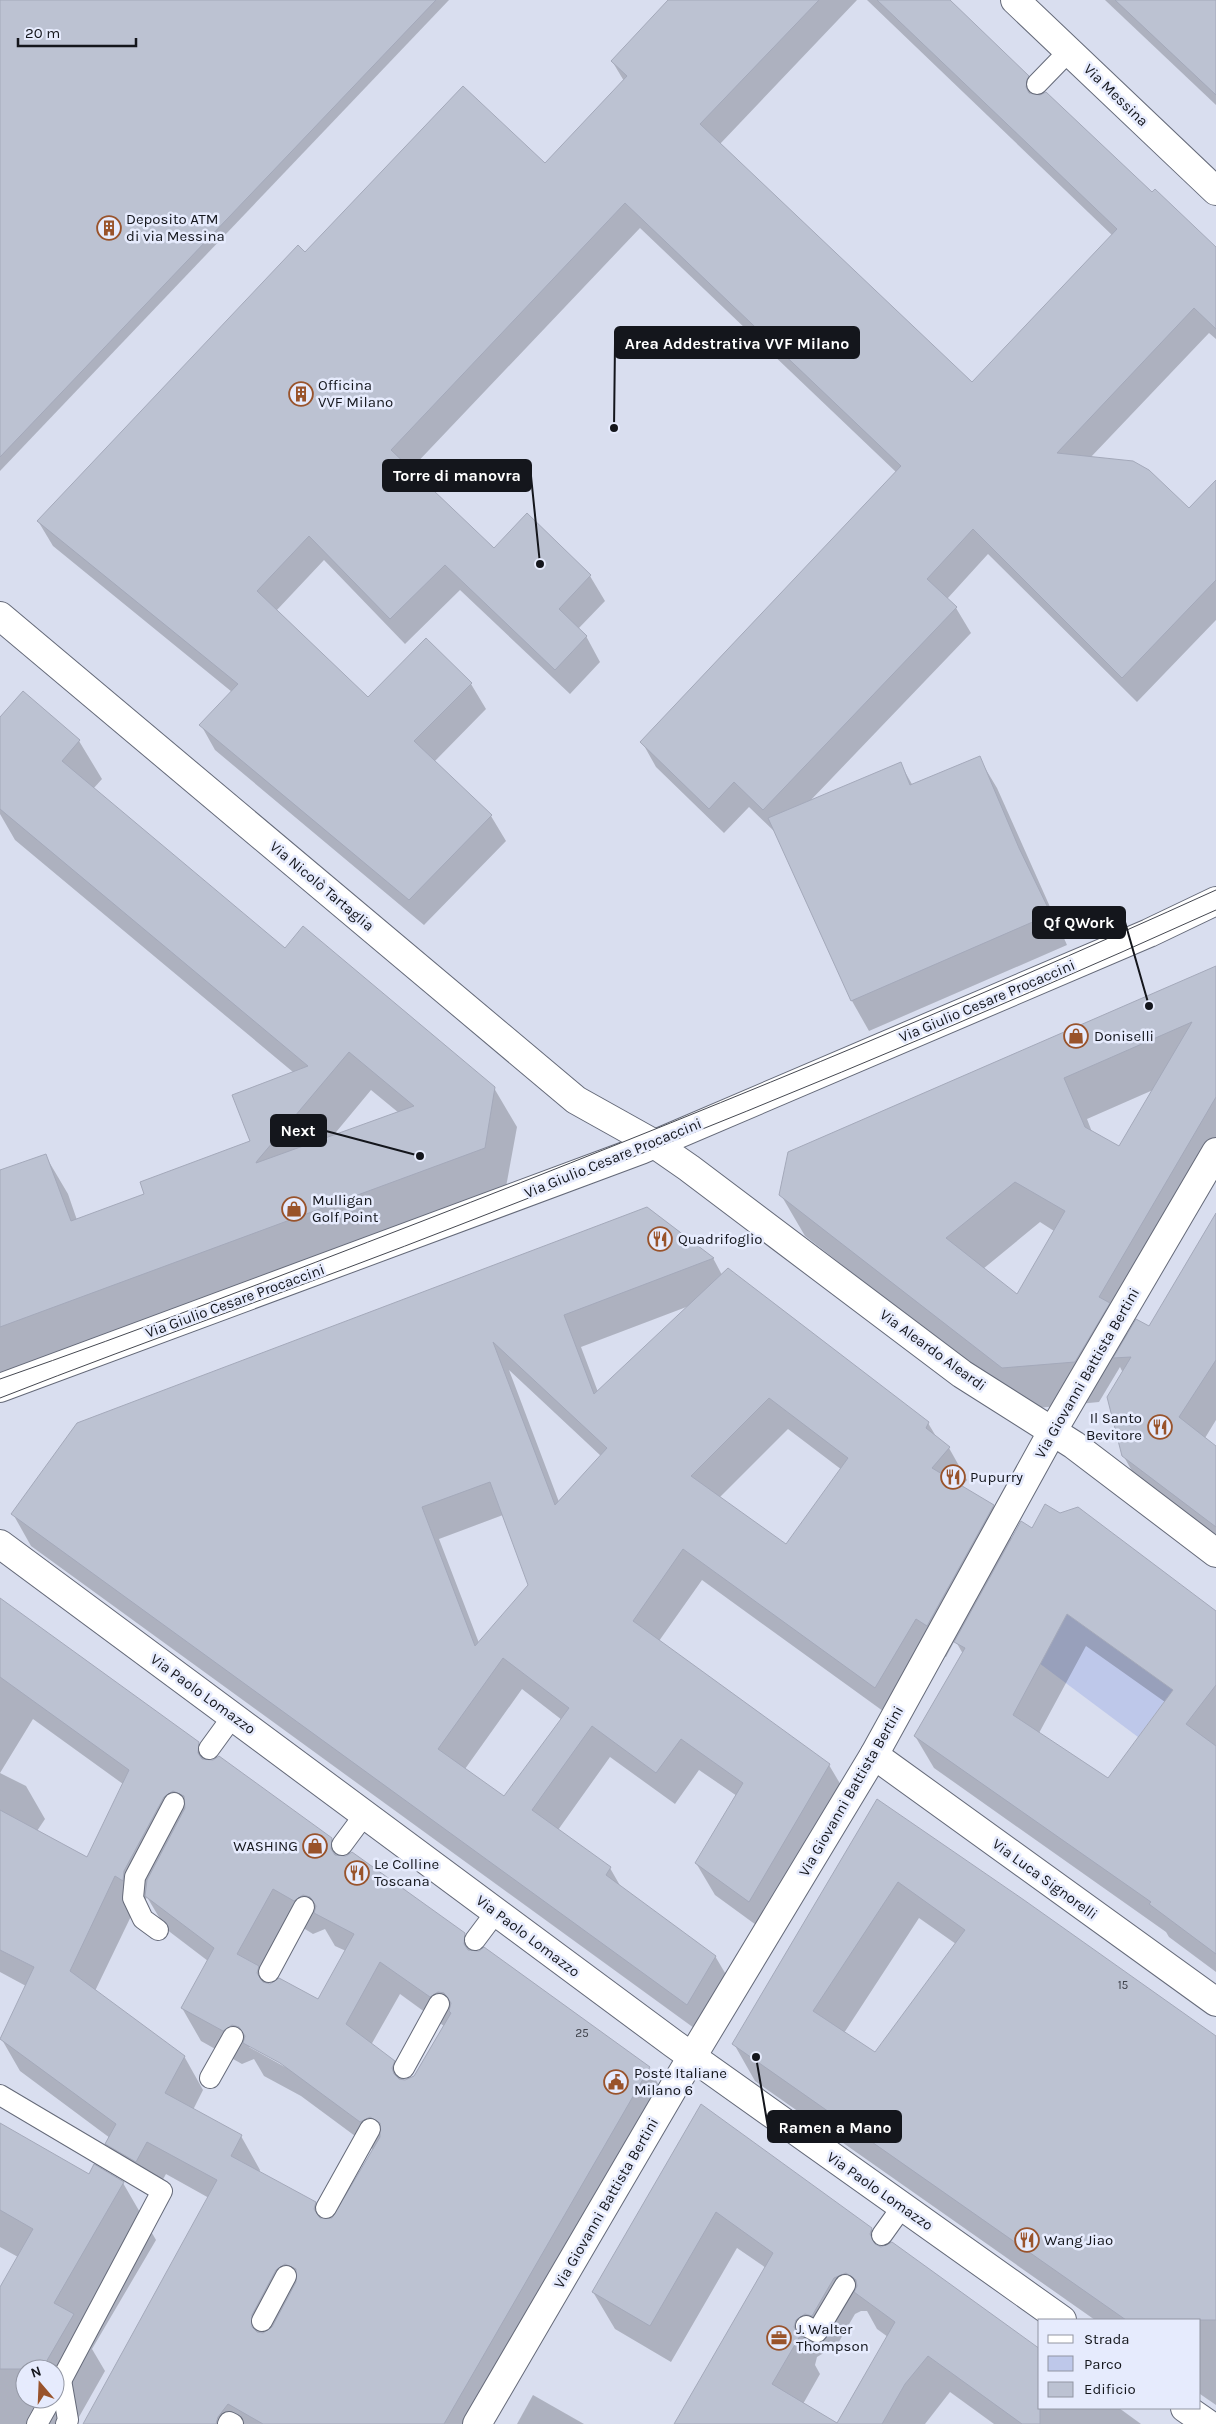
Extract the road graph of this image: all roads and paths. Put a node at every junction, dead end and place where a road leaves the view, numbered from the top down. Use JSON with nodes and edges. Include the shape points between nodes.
{"nodes":[{"id":1,"x":1015,"y":0,"type":"edge"},
{"id":2,"x":1069,"y":51,"type":"junction"},
{"id":3,"x":1037,"y":84,"type":"dead end"},
{"id":4,"x":1216,"y":191,"type":"edge"},
{"id":5,"x":0,"y":616,"type":"edge"},
{"id":6,"x":1216,"y":901,"type":"edge"},
{"id":7,"x":653,"y":1143,"type":"junction"},
{"id":8,"x":1216,"y":1152,"type":"edge"},
{"id":9,"x":0,"y":1388,"type":"edge"},
{"id":10,"x":1052,"y":1432,"type":"junction"},
{"id":11,"x":0,"y":1544,"type":"edge"},
{"id":12,"x":1216,"y":1553,"type":"edge"},
{"id":13,"x":233,"y":1716,"type":"junction"},
{"id":14,"x":210,"y":1749,"type":"dead end"},
{"id":15,"x":874,"y":1755,"type":"junction"},
{"id":16,"x":174,"y":1803,"type":"dead end"},
{"id":17,"x":365,"y":1814,"type":"junction"},
{"id":18,"x":342,"y":1845,"type":"dead end"},
{"id":19,"x":304,"y":1907,"type":"dead end"},
{"id":20,"x":496,"y":1912,"type":"junction"},
{"id":21,"x":158,"y":1930,"type":"dead end"},
{"id":22,"x":475,"y":1940,"type":"dead end"},
{"id":23,"x":269,"y":1972,"type":"dead end"},
{"id":24,"x":1216,"y":2002,"type":"edge"},
{"id":25,"x":440,"y":2004,"type":"dead end"},
{"id":26,"x":233,"y":2037,"type":"dead end"},
{"id":27,"x":692,"y":2057,"type":"junction"},
{"id":28,"x":404,"y":2068,"type":"dead end"},
{"id":29,"x":210,"y":2078,"type":"dead end"},
{"id":30,"x":0,"y":2094,"type":"edge"},
{"id":31,"x":370,"y":2129,"type":"dead end"},
{"id":32,"x":902,"y":2207,"type":"junction"},
{"id":33,"x":326,"y":2208,"type":"dead end"},
{"id":34,"x":882,"y":2235,"type":"dead end"},
{"id":35,"x":286,"y":2276,"type":"dead end"},
{"id":36,"x":845,"y":2285,"type":"dead end"},
{"id":37,"x":1061,"y":2319,"type":"edge"},
{"id":38,"x":262,"y":2320,"type":"dead end"},
{"id":39,"x":806,"y":2326,"type":"dead end"},
{"id":40,"x":65,"y":2373,"type":"edge"},
{"id":41,"x":46,"y":2409,"type":"edge"},
{"id":42,"x":65,"y":2409,"type":"edge"},
{"id":43,"x":1186,"y":2409,"type":"edge"},
{"id":44,"x":38,"y":2424,"type":"edge"},
{"id":45,"x":66,"y":2424,"type":"edge"},
{"id":46,"x":228,"y":2424,"type":"edge"},
{"id":47,"x":233,"y":2424,"type":"edge"},
{"id":48,"x":477,"y":2424,"type":"edge"},
{"id":49,"x":1208,"y":2424,"type":"edge"}],
"edges":[{"from":1,"to":2,"type":"street","name":"Via Messina"},
{"from":2,"to":3,"type":"lane"},
{"from":2,"to":4,"type":"street","name":"Via Messina"},
{"from":5,"to":7,"type":"street","name":"Via Nicolò Tartaglia","via":[[576,1100]]},
{"from":6,"to":7,"type":"street","name":"Via Giulio Cesare Procaccini","via":[[1149,933]]},
{"from":7,"to":9,"type":"street","name":"Via Giulio Cesare Procaccini"},
{"from":7,"to":10,"type":"street","name":"Via Aleardo Aleardi","via":[[962,1374]]},
{"from":8,"to":10,"type":"street","name":"Via Giovanni Battista Bertini"},
{"from":10,"to":12,"type":"street","name":"Via Aleardo Aleardi","via":[[1074,1445]]},
{"from":10,"to":15,"type":"street","name":"Via Giovanni Battista Bertini"},
{"from":11,"to":13,"type":"street","name":"Via Paolo Lomazzo"},
{"from":13,"to":14,"type":"lane"},
{"from":13,"to":17,"type":"street","name":"Via Paolo Lomazzo"},
{"from":15,"to":24,"type":"street","name":"Via Luca Signorelli"},
{"from":15,"to":27,"type":"street","name":"Via Giovanni Battista Bertini"},
{"from":16,"to":21,"type":"lane","via":[[135,1878],[133,1898],[143,1919]]},
{"from":17,"to":18,"type":"lane"},
{"from":17,"to":20,"type":"street","name":"Via Paolo Lomazzo"},
{"from":19,"to":23,"type":"lane"},
{"from":20,"to":22,"type":"lane"},
{"from":20,"to":27,"type":"street","name":"Via Paolo Lomazzo"},
{"from":25,"to":28,"type":"lane"},
{"from":26,"to":29,"type":"lane"},
{"from":27,"to":32,"type":"street","name":"Via Paolo Lomazzo"},
{"from":27,"to":48,"type":"street","name":"Via Giovanni Battista Bertini"},
{"from":30,"to":40,"type":"lane","via":[[162,2191]]},
{"from":31,"to":33,"type":"lane"},
{"from":32,"to":34,"type":"lane"},
{"from":32,"to":37,"type":"street","name":"Via Paolo Lomazzo"},
{"from":35,"to":38,"type":"lane"},
{"from":36,"to":39,"type":"lane","via":[[817,2332]]},
{"from":41,"to":44,"type":"lane"},
{"from":42,"to":45,"type":"lane"},
{"from":43,"to":49,"type":"street"},
{"from":46,"to":47,"type":"lane"}]}
